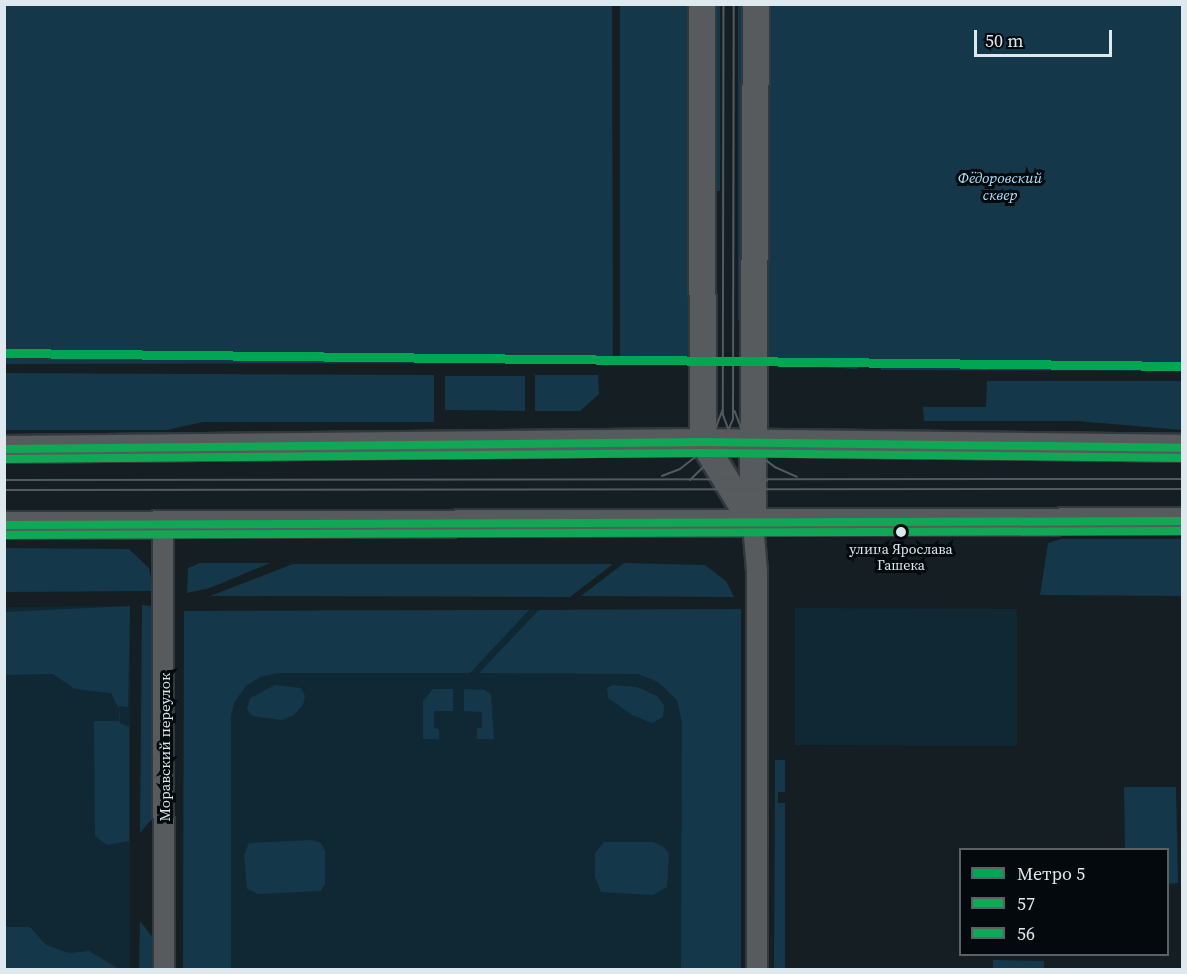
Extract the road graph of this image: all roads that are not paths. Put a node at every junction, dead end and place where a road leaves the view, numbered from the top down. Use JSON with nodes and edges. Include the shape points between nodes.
{"nodes":[{"id":1,"x":702,"y":4,"type":"edge"},
{"id":2,"x":756,"y":4,"type":"edge"},
{"id":3,"x":703,"y":442,"type":"junction"},
{"id":4,"x":753,"y":443,"type":"junction"},
{"id":5,"x":1182,"y":448,"type":"edge"},
{"id":6,"x":4,"y":449,"type":"edge"},
{"id":7,"x":1182,"y":521,"type":"edge"},
{"id":8,"x":753,"y":524,"type":"junction"},
{"id":9,"x":4,"y":525,"type":"edge"},
{"id":10,"x":163,"y":525,"type":"junction"},
{"id":11,"x":164,"y":969,"type":"edge"},
{"id":12,"x":757,"y":969,"type":"edge"}],
"edges":[{"from":1,"to":3,"type":"street"},
{"from":2,"to":4,"type":"street"},
{"from":3,"to":4,"type":"street"},
{"from":3,"to":6,"type":"street"},
{"from":3,"to":8,"type":"street"},
{"from":4,"to":5,"type":"street"},
{"from":4,"to":8,"type":"street"},
{"from":7,"to":8,"type":"street"},
{"from":8,"to":10,"type":"street"},
{"from":8,"to":12,"type":"street","via":[[758,571]]},
{"from":9,"to":10,"type":"street"},
{"from":10,"to":11,"type":"street","name":"Моравский переулок"}]}
